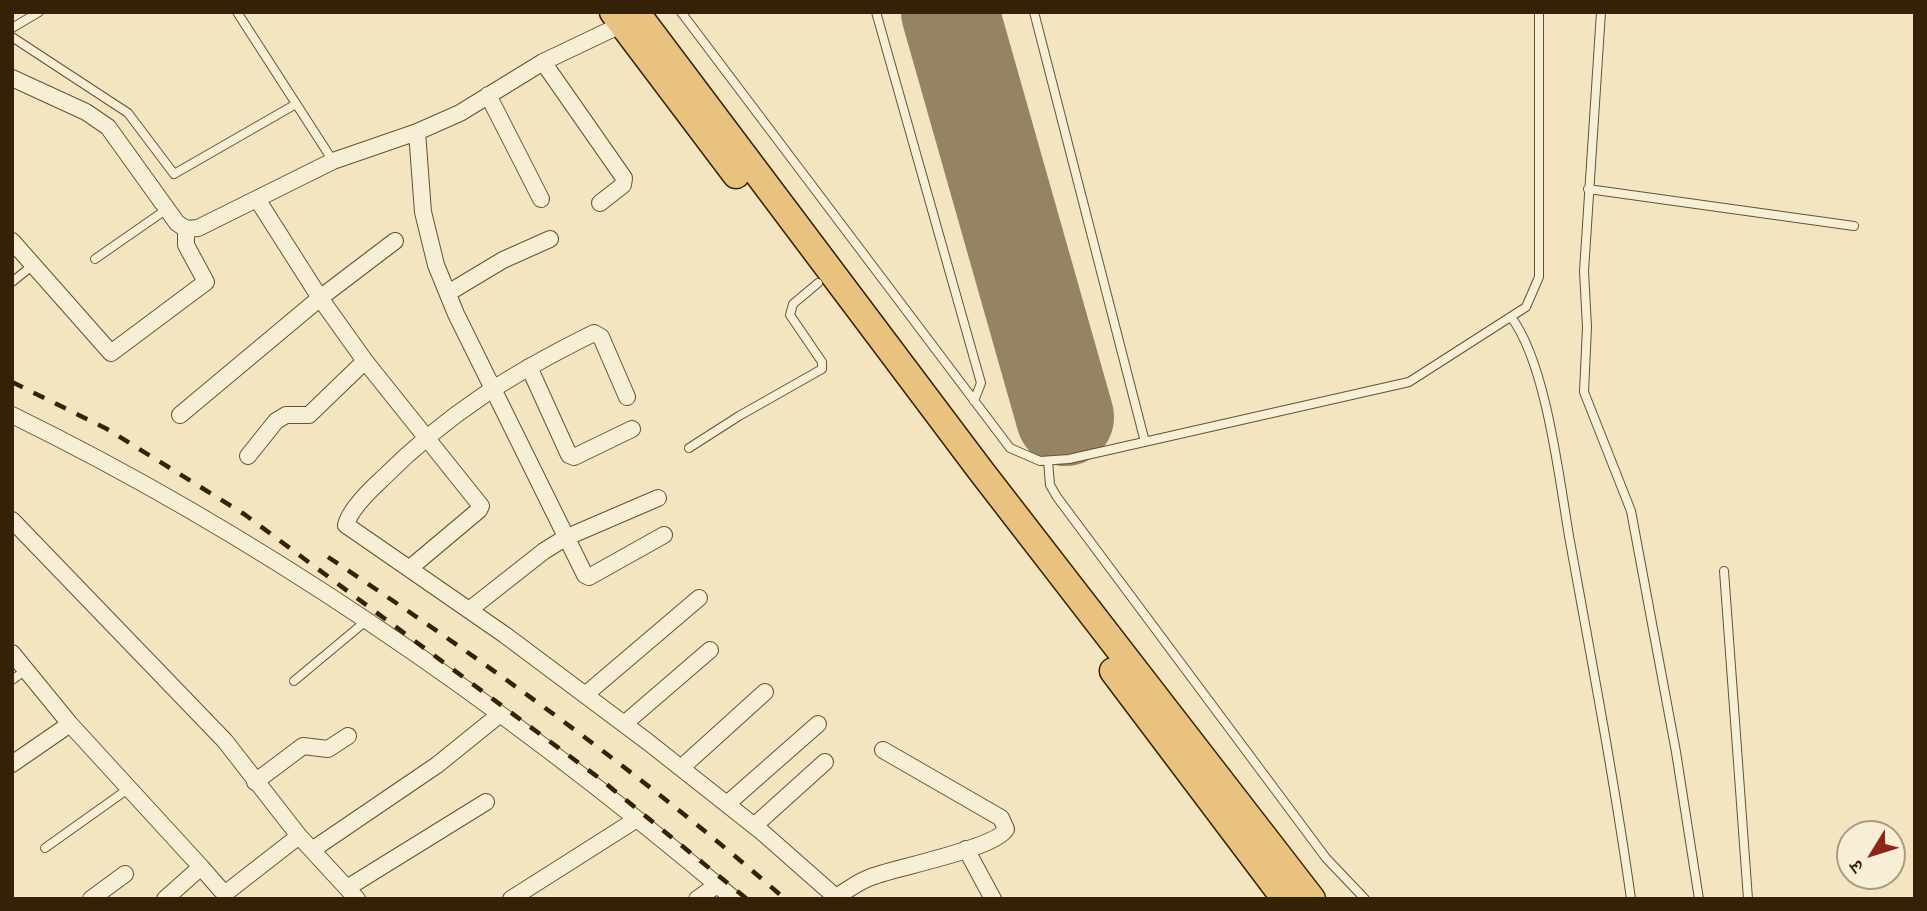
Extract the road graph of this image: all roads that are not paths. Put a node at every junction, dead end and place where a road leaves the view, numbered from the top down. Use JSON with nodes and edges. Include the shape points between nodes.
{"nodes":[{"id":1,"x":39,"y":12,"type":"edge"},
{"id":2,"x":237,"y":12,"type":"edge"},
{"id":3,"x":681,"y":12,"type":"edge"},
{"id":4,"x":876,"y":12,"type":"edge"},
{"id":5,"x":1034,"y":12,"type":"edge"},
{"id":6,"x":1539,"y":12,"type":"edge"},
{"id":7,"x":1601,"y":12,"type":"edge"},
{"id":8,"x":628,"y":17,"type":"edge"},
{"id":9,"x":12,"y":28,"type":"edge"},
{"id":10,"x":12,"y":37,"type":"edge"},
{"id":11,"x":543,"y":62,"type":"junction"},
{"id":12,"x":12,"y":78,"type":"edge"},
{"id":13,"x":488,"y":95,"type":"junction"},
{"id":14,"x":296,"y":104,"type":"junction"},
{"id":15,"x":417,"y":132,"type":"junction"},
{"id":16,"x":333,"y":161,"type":"junction"},
{"id":17,"x":1588,"y":189,"type":"junction"},
{"id":18,"x":257,"y":199,"type":"junction"},
{"id":19,"x":541,"y":199,"type":"dead end"},
{"id":20,"x":600,"y":203,"type":"dead end"},
{"id":21,"x":167,"y":209,"type":"junction"},
{"id":22,"x":1854,"y":226,"type":"dead end"},
{"id":23,"x":187,"y":229,"type":"junction"},
{"id":24,"x":550,"y":239,"type":"dead end"},
{"id":25,"x":12,"y":241,"type":"edge"},
{"id":26,"x":395,"y":241,"type":"dead end"},
{"id":27,"x":95,"y":259,"type":"dead end"},
{"id":28,"x":33,"y":265,"type":"junction"},
{"id":29,"x":12,"y":282,"type":"edge"},
{"id":30,"x":818,"y":283,"type":"junction"},
{"id":31,"x":448,"y":293,"type":"junction"},
{"id":32,"x":320,"y":298,"type":"junction"},
{"id":33,"x":1511,"y":317,"type":"junction"},
{"id":34,"x":365,"y":361,"type":"junction"},
{"id":35,"x":529,"y":367,"type":"junction"},
{"id":36,"x":493,"y":387,"type":"junction"},
{"id":37,"x":626,"y":397,"type":"dead end"},
{"id":38,"x":974,"y":401,"type":"junction"},
{"id":39,"x":12,"y":415,"type":"edge"},
{"id":40,"x":180,"y":415,"type":"dead end"},
{"id":41,"x":632,"y":429,"type":"dead end"},
{"id":42,"x":427,"y":436,"type":"junction"},
{"id":43,"x":1145,"y":442,"type":"junction"},
{"id":44,"x":689,"y":448,"type":"dead end"},
{"id":45,"x":248,"y":456,"type":"dead end"},
{"id":46,"x":1048,"y":461,"type":"junction"},
{"id":47,"x":658,"y":498,"type":"dead end"},
{"id":48,"x":12,"y":520,"type":"edge"},
{"id":49,"x":664,"y":535,"type":"dead end"},
{"id":50,"x":565,"y":538,"type":"junction"},
{"id":51,"x":410,"y":568,"type":"junction"},
{"id":52,"x":1724,"y":571,"type":"dead end"},
{"id":53,"x":699,"y":598,"type":"dead end"},
{"id":54,"x":469,"y":610,"type":"junction"},
{"id":55,"x":366,"y":621,"type":"junction"},
{"id":56,"x":710,"y":650,"type":"dead end"},
{"id":57,"x":12,"y":653,"type":"edge"},
{"id":58,"x":26,"y":670,"type":"junction"},
{"id":59,"x":12,"y":680,"type":"edge"},
{"id":60,"x":294,"y":681,"type":"dead end"},
{"id":61,"x":765,"y":692,"type":"dead end"},
{"id":62,"x":585,"y":695,"type":"junction"},
{"id":63,"x":499,"y":715,"type":"junction"},
{"id":64,"x":71,"y":724,"type":"junction"},
{"id":65,"x":624,"y":724,"type":"junction"},
{"id":66,"x":818,"y":724,"type":"dead end"},
{"id":67,"x":348,"y":736,"type":"dead end"},
{"id":68,"x":883,"y":750,"type":"dead end"},
{"id":69,"x":825,"y":762,"type":"dead end"},
{"id":70,"x":12,"y":764,"type":"edge"},
{"id":71,"x":681,"y":768,"type":"junction"},
{"id":72,"x":255,"y":782,"type":"junction"},
{"id":73,"x":128,"y":789,"type":"junction"},
{"id":74,"x":486,"y":802,"type":"dead end"},
{"id":75,"x":727,"y":804,"type":"junction"},
{"id":76,"x":637,"y":820,"type":"junction"},
{"id":77,"x":754,"y":826,"type":"junction"},
{"id":78,"x":299,"y":836,"type":"junction"},
{"id":79,"x":45,"y":848,"type":"dead end"},
{"id":80,"x":967,"y":849,"type":"junction"},
{"id":81,"x":312,"y":850,"type":"junction"},
{"id":82,"x":201,"y":867,"type":"junction"},
{"id":83,"x":125,"y":874,"type":"dead end"},
{"id":84,"x":718,"y":885,"type":"junction"},
{"id":85,"x":352,"y":894,"type":"edge"},
{"id":86,"x":837,"y":898,"type":"edge"},
{"id":87,"x":91,"y":899,"type":"edge"},
{"id":88,"x":165,"y":899,"type":"edge"},
{"id":89,"x":512,"y":899,"type":"edge"},
{"id":90,"x":698,"y":899,"type":"edge"},
{"id":91,"x":734,"y":899,"type":"edge"},
{"id":92,"x":993,"y":899,"type":"edge"},
{"id":93,"x":1285,"y":899,"type":"edge"},
{"id":94,"x":1312,"y":899,"type":"edge"},
{"id":95,"x":1365,"y":899,"type":"edge"},
{"id":96,"x":1631,"y":899,"type":"edge"},
{"id":97,"x":1699,"y":899,"type":"edge"},
{"id":98,"x":1748,"y":899,"type":"edge"}],
"edges":[{"from":1,"to":9,"type":"lane"},
{"from":2,"to":14,"type":"lane"},
{"from":3,"to":38,"type":"lane"},
{"from":4,"to":38,"type":"lane","via":[[981,383]]},
{"from":5,"to":43,"type":"lane"},
{"from":6,"to":33,"type":"lane","via":[[1539,277],[1525,307]]},
{"from":7,"to":17,"type":"lane"},
{"from":8,"to":11,"type":"street"},
{"from":8,"to":30,"type":"main road"},
{"from":8,"to":94,"type":"main road"},
{"from":10,"to":14,"type":"lane","via":[[128,114],[174,174]]},
{"from":11,"to":13,"type":"street"},
{"from":11,"to":20,"type":"street","via":[[624,178]]},
{"from":12,"to":21,"type":"street","via":[[108,127]]},
{"from":13,"to":15,"type":"street"},
{"from":13,"to":19,"type":"street"},
{"from":14,"to":16,"type":"lane"},
{"from":15,"to":16,"type":"street"},
{"from":15,"to":31,"type":"street","via":[[428,239]]},
{"from":16,"to":18,"type":"street"},
{"from":17,"to":22,"type":"lane"},
{"from":17,"to":97,"type":"lane","via":[[1584,392],[1631,511]]},
{"from":18,"to":23,"type":"street","via":[[198,229]]},
{"from":18,"to":32,"type":"street"},
{"from":21,"to":23,"type":"street"},
{"from":21,"to":27,"type":"lane"},
{"from":23,"to":28,"type":"street","via":[[186,245],[206,282],[115,352],[107,351]]},
{"from":24,"to":31,"type":"street"},
{"from":25,"to":28,"type":"street"},
{"from":26,"to":32,"type":"street"},
{"from":28,"to":29,"type":"lane"},
{"from":30,"to":44,"type":"lane","via":[[793,304],[790,315],[822,362],[822,369]]},
{"from":30,"to":93,"type":"main road"},
{"from":31,"to":36,"type":"street"},
{"from":32,"to":34,"type":"street"},
{"from":32,"to":40,"type":"street"},
{"from":33,"to":43,"type":"lane","via":[[1409,382]]},
{"from":33,"to":96,"type":"lane","via":[[1528,343],[1556,464]]},
{"from":34,"to":42,"type":"street"},
{"from":34,"to":45,"type":"street","via":[[309,415],[286,415],[275,421]]},
{"from":35,"to":36,"type":"street"},
{"from":35,"to":37,"type":"street","via":[[598,334]]},
{"from":35,"to":41,"type":"street","via":[[569,455],[574,457]]},
{"from":36,"to":42,"type":"street"},
{"from":36,"to":50,"type":"street"},
{"from":38,"to":46,"type":"lane","via":[[1010,448],[1022,456]]},
{"from":39,"to":55,"type":"street","via":[[100,458]]},
{"from":42,"to":51,"type":"street","via":[[481,508]]},
{"from":42,"to":51,"type":"street","via":[[371,489],[346,521]]},
{"from":43,"to":46,"type":"lane"},
{"from":46,"to":95,"type":"lane","via":[[1050,485],[1057,498],[1326,858]]},
{"from":47,"to":50,"type":"street"},
{"from":48,"to":72,"type":"street","via":[[225,741]]},
{"from":49,"to":50,"type":"street","via":[[589,577]]},
{"from":50,"to":54,"type":"street"},
{"from":51,"to":54,"type":"street"},
{"from":52,"to":98,"type":"lane"},
{"from":53,"to":62,"type":"street"},
{"from":54,"to":62,"type":"street"},
{"from":55,"to":60,"type":"lane"},
{"from":55,"to":63,"type":"street"},
{"from":56,"to":65,"type":"street"},
{"from":57,"to":58,"type":"street"},
{"from":58,"to":59,"type":"lane"},
{"from":58,"to":64,"type":"street"},
{"from":61,"to":71,"type":"street"},
{"from":62,"to":65,"type":"street"},
{"from":63,"to":76,"type":"street"},
{"from":63,"to":81,"type":"street","via":[[437,765]]},
{"from":64,"to":70,"type":"street"},
{"from":64,"to":73,"type":"street"},
{"from":65,"to":71,"type":"street"},
{"from":66,"to":75,"type":"street"},
{"from":67,"to":72,"type":"street","via":[[328,749],[303,746]]},
{"from":68,"to":80,"type":"street","via":[[1005,821],[1000,837]]},
{"from":69,"to":77,"type":"street"},
{"from":71,"to":75,"type":"street"},
{"from":72,"to":78,"type":"street"},
{"from":73,"to":79,"type":"lane"},
{"from":73,"to":82,"type":"street"},
{"from":74,"to":85,"type":"street"},
{"from":75,"to":77,"type":"street"},
{"from":76,"to":84,"type":"street"},
{"from":76,"to":89,"type":"street"},
{"from":77,"to":86,"type":"street"},
{"from":78,"to":81,"type":"street"},
{"from":78,"to":82,"type":"street","via":[[227,892]]},
{"from":80,"to":86,"type":"street","via":[[872,876]]},
{"from":80,"to":92,"type":"street"},
{"from":81,"to":85,"type":"street"},
{"from":82,"to":88,"type":"street"},
{"from":83,"to":87,"type":"street"},
{"from":84,"to":90,"type":"street"},
{"from":84,"to":91,"type":"street"}]}
